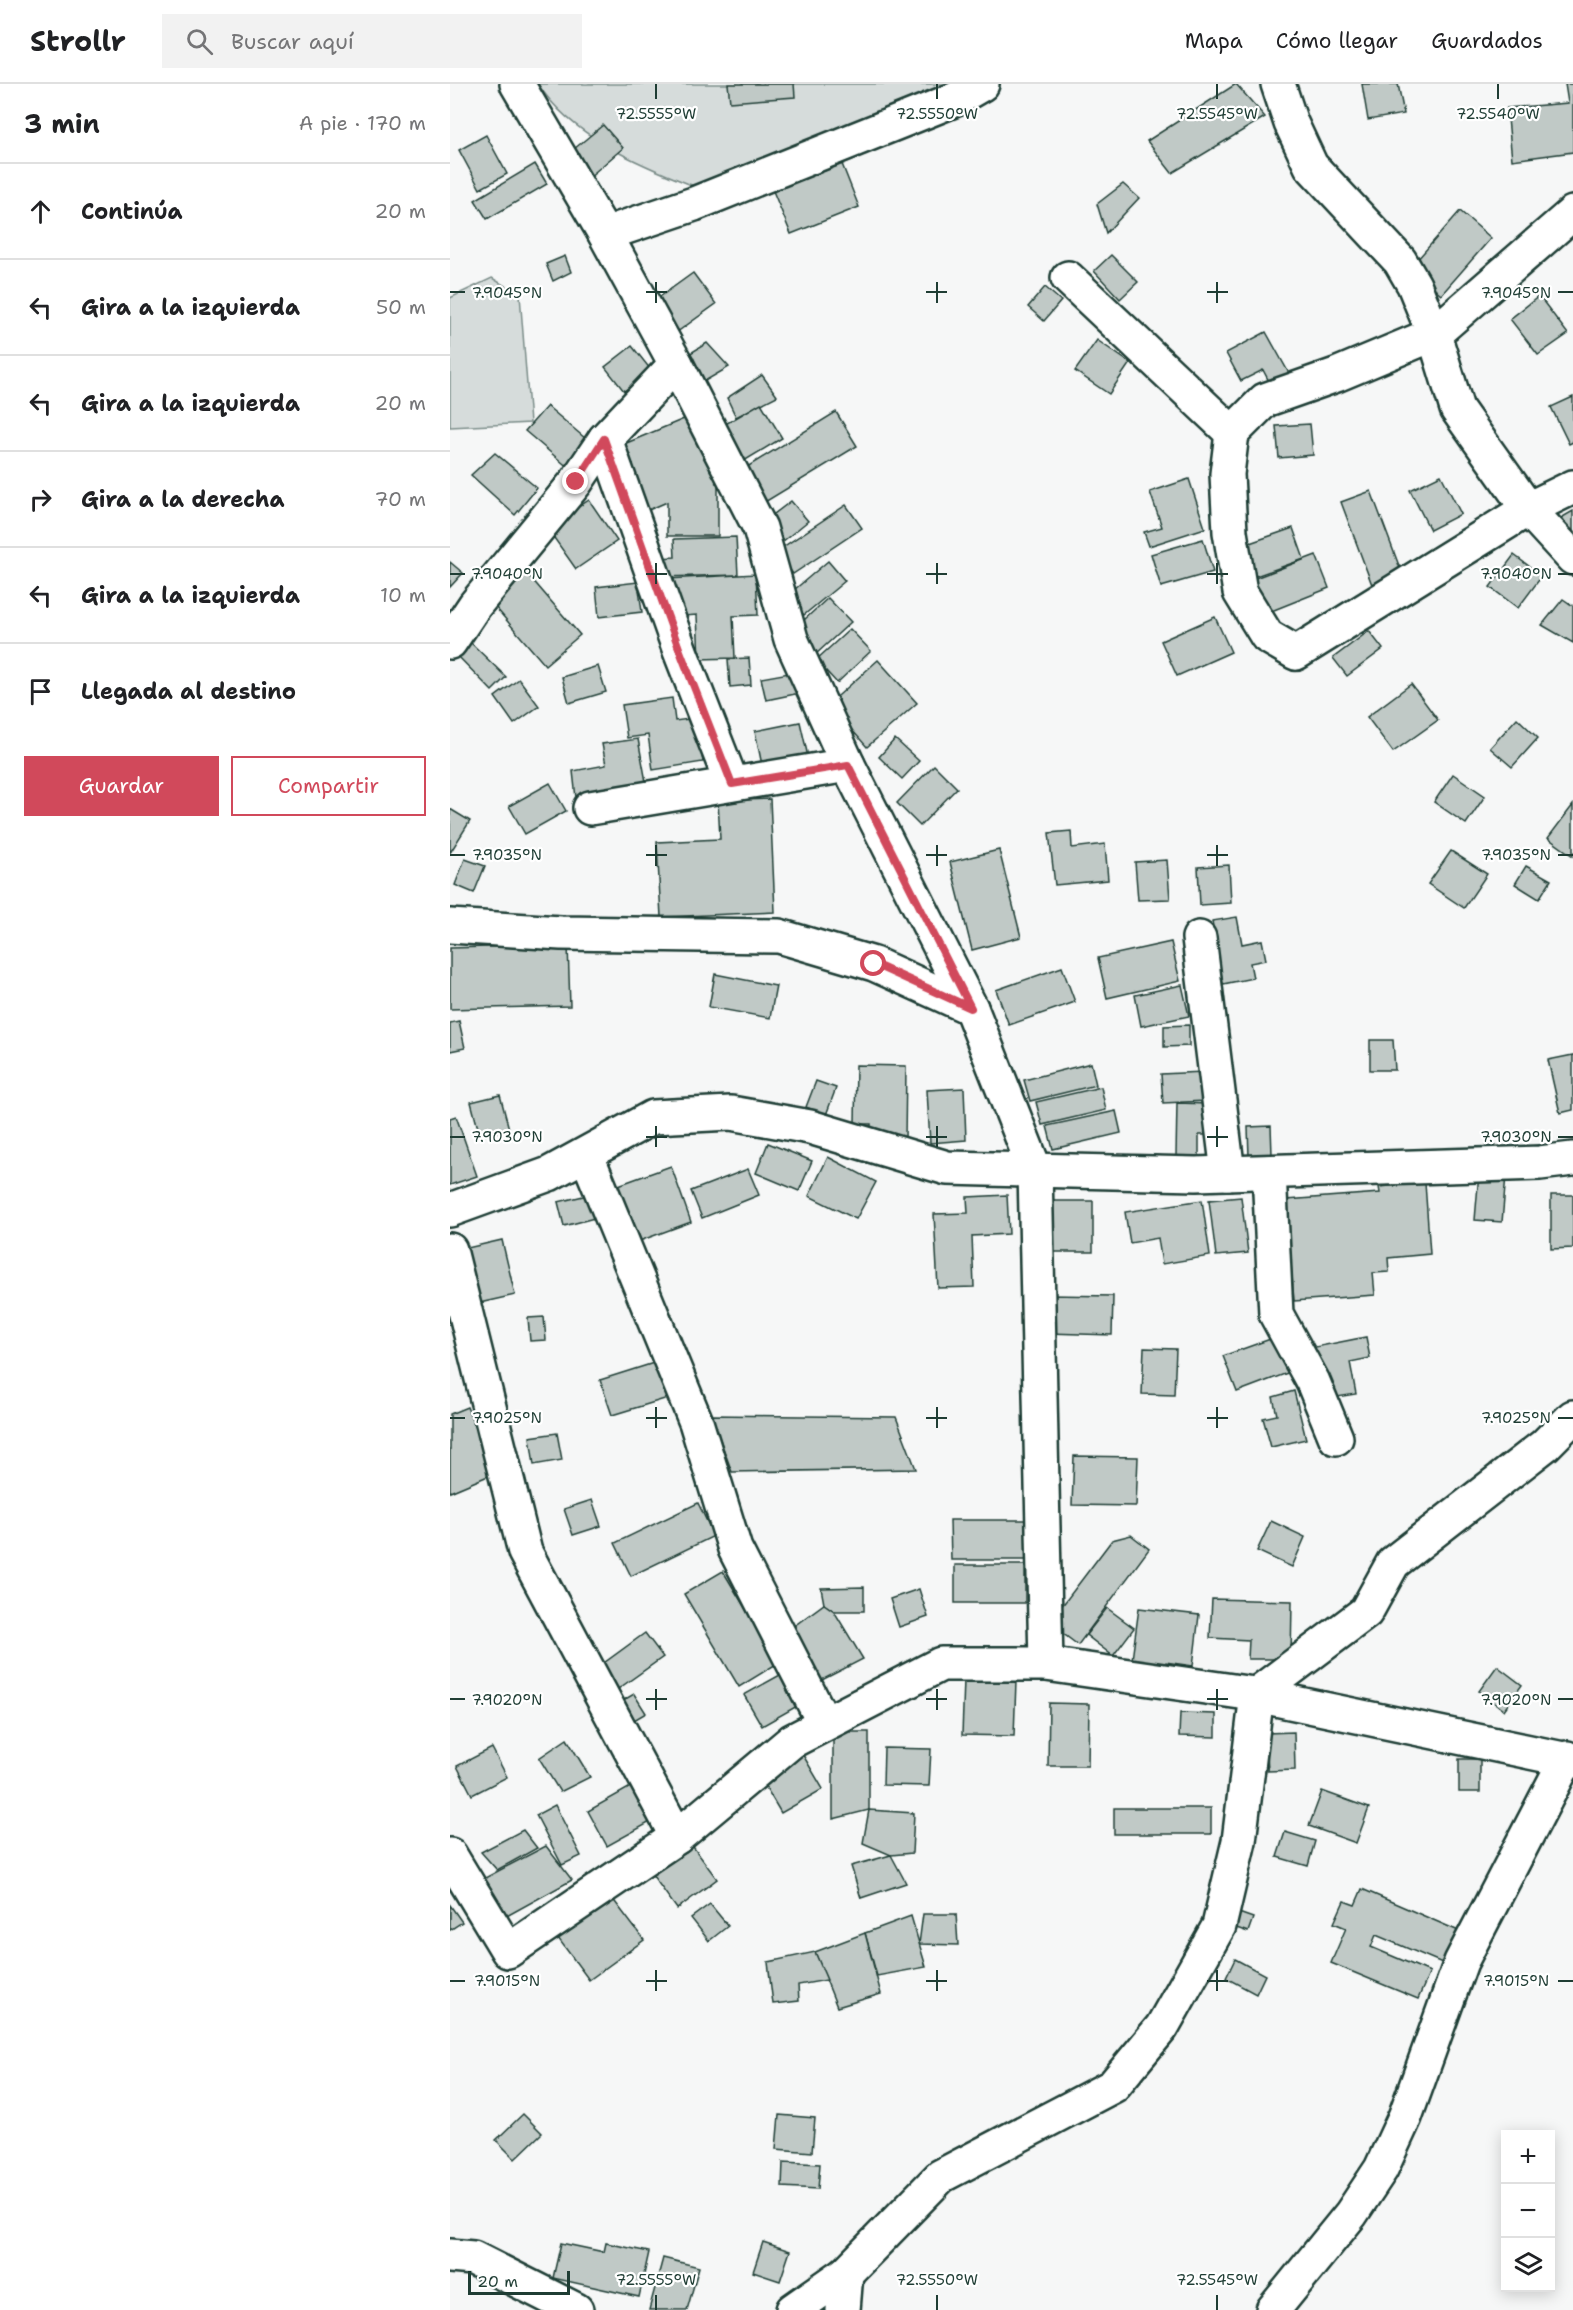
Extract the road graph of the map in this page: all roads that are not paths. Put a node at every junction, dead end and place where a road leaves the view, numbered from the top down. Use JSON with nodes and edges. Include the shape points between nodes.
{"nodes":[{"id":1,"x":517,"y":84,"type":"edge"},
{"id":2,"x":982,"y":84,"type":"edge"},
{"id":3,"x":1278,"y":84,"type":"edge"},
{"id":4,"x":1573,"y":213,"type":"edge"},
{"id":5,"x":605,"y":234,"type":"junction"},
{"id":6,"x":1068,"y":278,"type":"dead end"},
{"id":7,"x":1434,"y":333,"type":"junction"},
{"id":8,"x":676,"y":364,"type":"junction"},
{"id":9,"x":1232,"y":433,"type":"junction"},
{"id":10,"x":604,"y":439,"type":"junction"},
{"id":11,"x":1573,"y":487,"type":"edge"},
{"id":12,"x":1528,"y":509,"type":"junction"},
{"id":13,"x":1573,"y":558,"type":"edge"},
{"id":14,"x":450,"y":642,"type":"edge"},
{"id":15,"x":848,"y":765,"type":"junction"},
{"id":16,"x":732,"y":784,"type":"junction"},
{"id":17,"x":590,"y":808,"type":"dead end"},
{"id":18,"x":450,"y":926,"type":"edge"},
{"id":19,"x":1199,"y":938,"type":"dead end"},
{"id":20,"x":971,"y":1008,"type":"junction"},
{"id":21,"x":587,"y":1156,"type":"junction"},
{"id":22,"x":1573,"y":1159,"type":"edge"},
{"id":23,"x":1035,"y":1170,"type":"junction"},
{"id":24,"x":1269,"y":1172,"type":"junction"},
{"id":25,"x":1228,"y":1173,"type":"junction"},
{"id":26,"x":450,"y":1210,"type":"edge"},
{"id":27,"x":450,"y":1250,"type":"edge"},
{"id":28,"x":1573,"y":1417,"type":"edge"},
{"id":29,"x":1336,"y":1438,"type":"dead end"},
{"id":30,"x":1046,"y":1664,"type":"junction"},
{"id":31,"x":1257,"y":1694,"type":"junction"},
{"id":32,"x":824,"y":1724,"type":"junction"},
{"id":33,"x":1570,"y":1759,"type":"edge"},
{"id":34,"x":677,"y":1837,"type":"junction"},
{"id":35,"x":450,"y":1855,"type":"edge"},
{"id":36,"x":450,"y":2256,"type":"edge"},
{"id":37,"x":846,"y":2273,"type":"junction"},
{"id":38,"x":576,"y":2310,"type":"edge"},
{"id":39,"x":793,"y":2310,"type":"edge"},
{"id":40,"x":843,"y":2310,"type":"edge"},
{"id":41,"x":1273,"y":2310,"type":"edge"}],
"edges":[{"from":1,"to":5,"type":"street"},
{"from":2,"to":5,"type":"street","via":[[956,99],[694,204]]},
{"from":3,"to":7,"type":"street","via":[[1311,166],[1400,261]]},
{"from":4,"to":7,"type":"street"},
{"from":5,"to":8,"type":"street"},
{"from":6,"to":9,"type":"street"},
{"from":7,"to":9,"type":"street","via":[[1266,400]]},
{"from":7,"to":12,"type":"street","via":[[1457,409]]},
{"from":8,"to":10,"type":"street"},
{"from":8,"to":15,"type":"street","via":[[760,528],[791,639]]},
{"from":9,"to":12,"type":"street","via":[[1227,474],[1230,532],[1240,592],[1267,636],[1296,653]]},
{"from":10,"to":14,"type":"street","via":[[576,482]]},
{"from":10,"to":16,"type":"street"},
{"from":11,"to":12,"type":"street"},
{"from":12,"to":13,"type":"street"},
{"from":15,"to":16,"type":"street"},
{"from":15,"to":20,"type":"street"},
{"from":16,"to":17,"type":"street"},
{"from":18,"to":20,"type":"street","via":[[561,933],[779,936],[874,964]]},
{"from":19,"to":25,"type":"street"},
{"from":20,"to":23,"type":"street"},
{"from":21,"to":23,"type":"street","via":[[653,1117],[731,1113],[810,1127],[947,1168]]},
{"from":21,"to":26,"type":"street"},
{"from":21,"to":32,"type":"street","via":[[696,1422],[735,1549]]},
{"from":22,"to":24,"type":"street"},
{"from":23,"to":25,"type":"street"},
{"from":23,"to":30,"type":"street"},
{"from":24,"to":25,"type":"street"},
{"from":24,"to":29,"type":"street","via":[[1276,1314],[1313,1382]]},
{"from":27,"to":34,"type":"street","via":[[525,1552]]},
{"from":28,"to":31,"type":"street","via":[[1545,1445],[1393,1563],[1366,1612]]},
{"from":30,"to":31,"type":"street"},
{"from":30,"to":32,"type":"street","via":[[941,1664]]},
{"from":31,"to":33,"type":"street"},
{"from":31,"to":37,"type":"street","via":[[1239,1840],[1219,1926],[1162,2027],[1113,2086],[941,2176]]},
{"from":32,"to":34,"type":"street","via":[[792,1741]]},
{"from":33,"to":41,"type":"street","via":[[1461,1962],[1405,2117],[1381,2169],[1351,2214]]},
{"from":34,"to":35,"type":"street","via":[[508,1951]]},
{"from":36,"to":38,"type":"street","via":[[473,2258]]},
{"from":37,"to":39,"type":"street"},
{"from":37,"to":40,"type":"street"}]}
